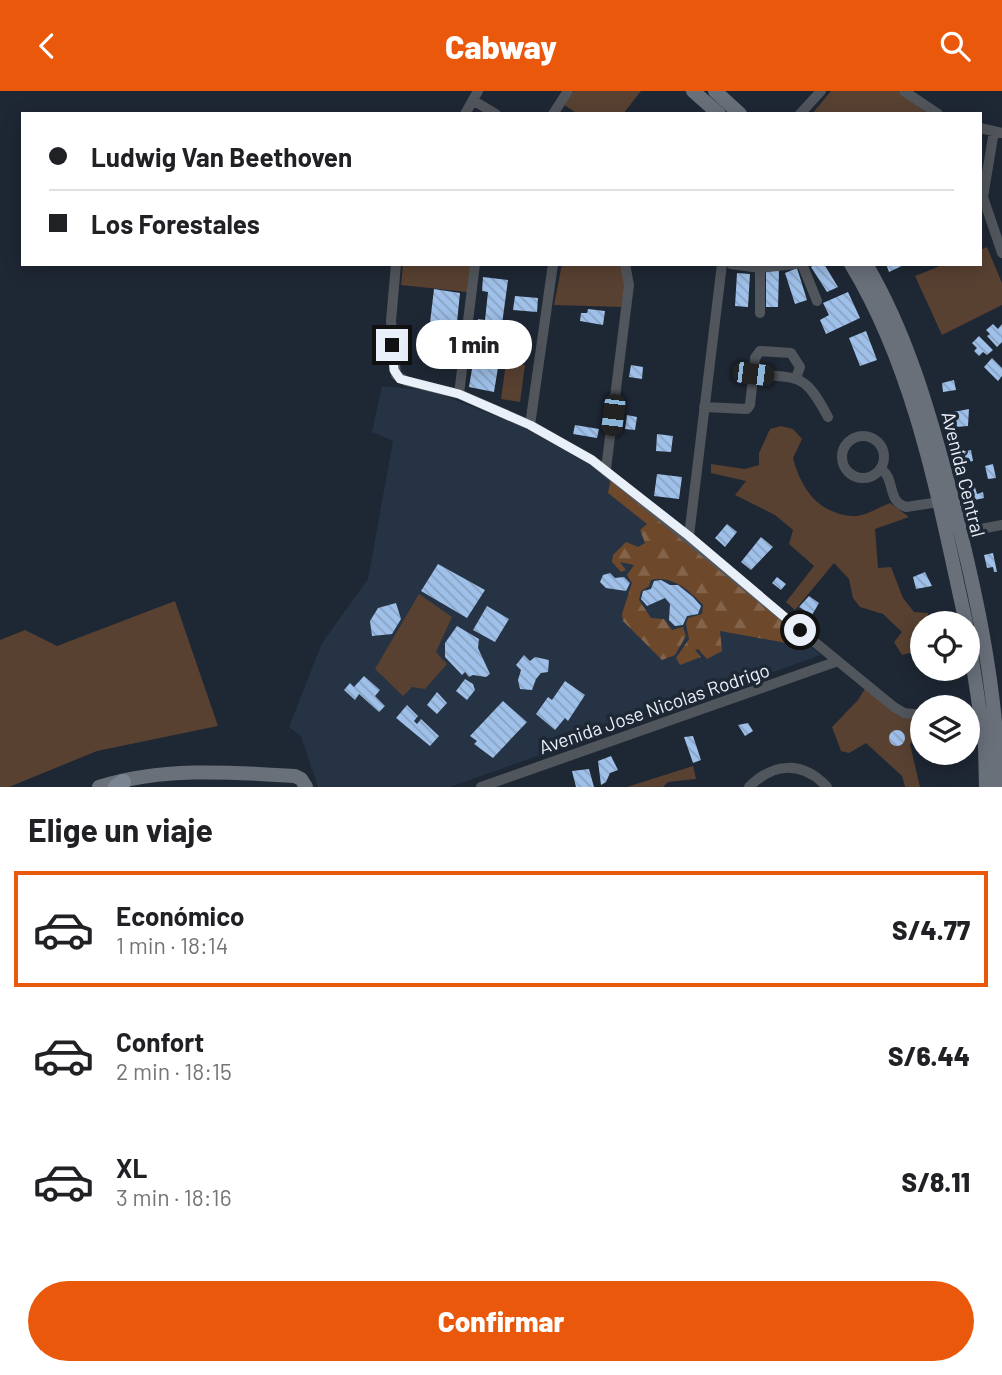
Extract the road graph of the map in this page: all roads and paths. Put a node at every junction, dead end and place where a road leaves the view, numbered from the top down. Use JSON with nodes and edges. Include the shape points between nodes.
{"nodes":[{"id":1,"x":568,"y":91,"type":"edge"},
{"id":2,"x":692,"y":91,"type":"edge"},
{"id":3,"x":715,"y":91,"type":"edge"},
{"id":4,"x":821,"y":91,"type":"edge"},
{"id":5,"x":904,"y":91,"type":"edge"},
{"id":6,"x":476,"y":96,"type":"edge"},
{"id":7,"x":555,"y":110,"type":"edge"},
{"id":8,"x":466,"y":112,"type":"edge"},
{"id":9,"x":494,"y":112,"type":"edge"},
{"id":10,"x":717,"y":112,"type":"edge"},
{"id":11,"x":738,"y":112,"type":"edge"},
{"id":12,"x":802,"y":112,"type":"edge"},
{"id":13,"x":935,"y":112,"type":"edge"},
{"id":14,"x":998,"y":132,"type":"edge"},
{"id":15,"x":1002,"y":253,"type":"edge"},
{"id":16,"x":396,"y":266,"type":"edge"},
{"id":17,"x":475,"y":266,"type":"edge"},
{"id":18,"x":553,"y":266,"type":"edge"},
{"id":19,"x":625,"y":266,"type":"edge"},
{"id":20,"x":722,"y":266,"type":"edge"},
{"id":21,"x":746,"y":266,"type":"edge"},
{"id":22,"x":778,"y":266,"type":"edge"},
{"id":23,"x":803,"y":266,"type":"edge"},
{"id":24,"x":852,"y":266,"type":"edge"},
{"id":25,"x":867,"y":266,"type":"edge"},
{"id":26,"x":760,"y":268,"type":"junction"},
{"id":27,"x":817,"y":301,"type":"dead end"},
{"id":28,"x":760,"y":313,"type":"dead end"},
{"id":29,"x":753,"y":374,"type":"junction"},
{"id":30,"x":796,"y":378,"type":"junction"},
{"id":31,"x":459,"y":394,"type":"junction"},
{"id":32,"x":705,"y":407,"type":"junction"},
{"id":33,"x":828,"y":417,"type":"dead end"},
{"id":34,"x":530,"y":425,"type":"junction"},
{"id":35,"x":606,"y":469,"type":"junction"},
{"id":36,"x":880,"y":469,"type":"junction"},
{"id":37,"x":945,"y":501,"type":"junction"},
{"id":38,"x":1002,"y":525,"type":"edge"},
{"id":39,"x":960,"y":533,"type":"junction"},
{"id":40,"x":689,"y":536,"type":"junction"},
{"id":41,"x":964,"y":611,"type":"edge"},
{"id":42,"x":838,"y":661,"type":"junction"},
{"id":43,"x":910,"y":714,"type":"edge"},
{"id":44,"x":980,"y":748,"type":"edge"},
{"id":45,"x":508,"y":783,"type":"edge"},
{"id":46,"x":120,"y":784,"type":"edge"},
{"id":47,"x":306,"y":785,"type":"edge"},
{"id":48,"x":99,"y":787,"type":"edge"},
{"id":49,"x":481,"y":787,"type":"edge"},
{"id":50,"x":749,"y":787,"type":"edge"},
{"id":51,"x":827,"y":787,"type":"edge"},
{"id":52,"x":986,"y":787,"type":"edge"},
{"id":53,"x":999,"y":787,"type":"edge"}],
"edges":[{"from":1,"to":7,"type":"street"},
{"from":2,"to":10,"type":"street"},
{"from":3,"to":11,"type":"street"},
{"from":4,"to":12,"type":"street"},
{"from":5,"to":13,"type":"street"},
{"from":6,"to":8,"type":"street"},
{"from":6,"to":9,"type":"street"},
{"from":14,"to":15,"type":"street","via":[[983,197]]},
{"from":16,"to":31,"type":"street","via":[[391,321],[396,375]]},
{"from":17,"to":31,"type":"street"},
{"from":18,"to":34,"type":"street"},
{"from":19,"to":35,"type":"street","via":[[629,285]]},
{"from":20,"to":32,"type":"street"},
{"from":21,"to":26,"type":"street"},
{"from":22,"to":26,"type":"street"},
{"from":23,"to":27,"type":"street"},
{"from":24,"to":37,"type":"street","name":"Avenida Central","via":[[894,353]]},
{"from":25,"to":37,"type":"street","name":"Avenida Central","via":[[907,350],[926,404]]},
{"from":26,"to":28,"type":"street"},
{"from":29,"to":30,"type":"street"},
{"from":29,"to":30,"type":"street","via":[[760,351],[782,351],[793,355],[799,364]]},
{"from":29,"to":32,"type":"street","via":[[747,409]]},
{"from":30,"to":33,"type":"street","via":[[812,387]]},
{"from":31,"to":34,"type":"street"},
{"from":32,"to":40,"type":"street"},
{"from":34,"to":35,"type":"street"},
{"from":35,"to":40,"type":"street"},
{"from":36,"to":36,"type":"street","via":[[884,456],[873,438],[859,436],[847,443],[842,456],[850,473],[869,477]]},
{"from":36,"to":37,"type":"street","via":[[888,475],[900,505]]},
{"from":37,"to":39,"type":"street","name":"Avenida Central"},
{"from":37,"to":41,"type":"street","name":"Avenida Central"},
{"from":38,"to":39,"type":"street"},
{"from":39,"to":53,"type":"street","name":"Avenida Central","via":[[983,635],[998,744]]},
{"from":40,"to":42,"type":"street"},
{"from":42,"to":43,"type":"street","via":[[894,707]]},
{"from":42,"to":45,"type":"street","name":"Avenida Jose Nicolas Rodrigo"},
{"from":44,"to":52,"type":"street"},
{"from":45,"to":49,"type":"street","name":"Avenida Jose Nicolas Rodrigo"},
{"from":46,"to":47,"type":"street","via":[[189,774],[243,773],[295,776]]},
{"from":46,"to":48,"type":"street"},
{"from":50,"to":51,"type":"street","via":[[782,766],[812,774]]}]}
